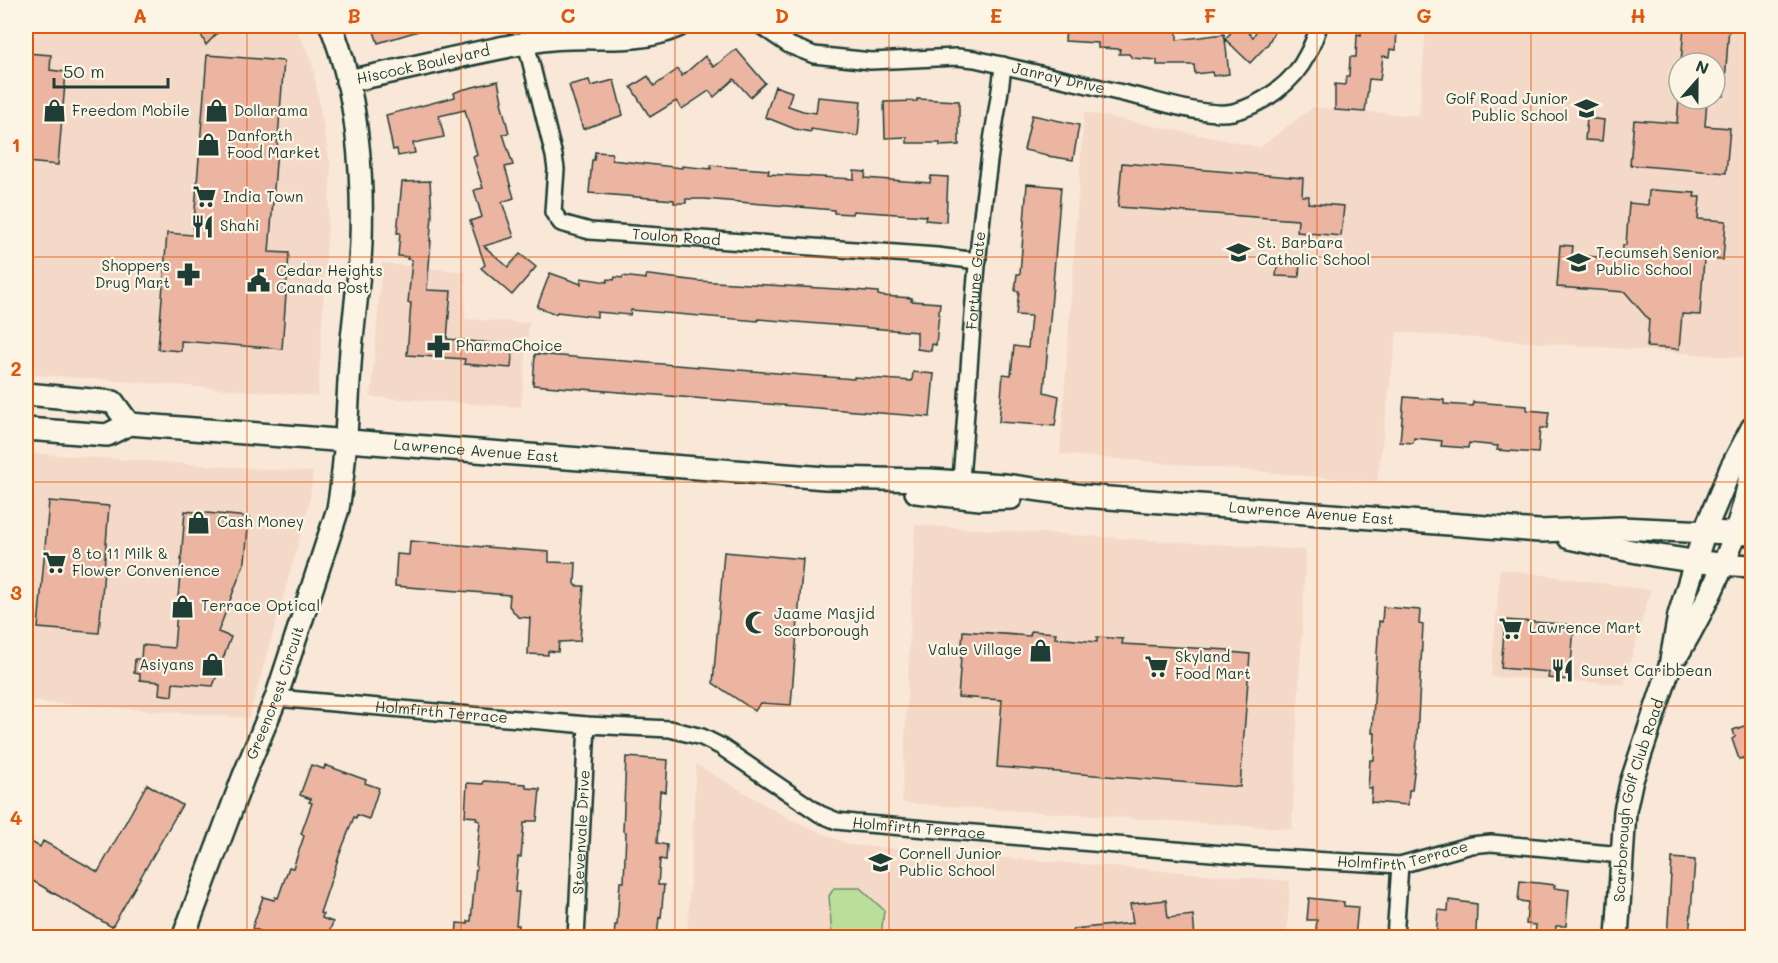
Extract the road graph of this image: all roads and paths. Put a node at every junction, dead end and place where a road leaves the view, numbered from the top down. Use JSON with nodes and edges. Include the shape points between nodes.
{"nodes":[{"id":1,"x":331,"y":26,"type":"edge"},
{"id":2,"x":678,"y":26,"type":"edge"},
{"id":3,"x":761,"y":26,"type":"edge"},
{"id":4,"x":1319,"y":26,"type":"edge"},
{"id":5,"x":526,"y":44,"type":"junction"},
{"id":6,"x":1003,"y":65,"type":"junction"},
{"id":7,"x":347,"y":81,"type":"junction"},
{"id":8,"x":978,"y":261,"type":"junction"},
{"id":9,"x":26,"y":394,"type":"edge"},
{"id":10,"x":129,"y":424,"type":"junction"},
{"id":11,"x":1752,"y":428,"type":"edge"},
{"id":12,"x":26,"y":429,"type":"edge"},
{"id":13,"x":346,"y":441,"type":"junction"},
{"id":14,"x":1752,"y":460,"type":"edge"},
{"id":15,"x":960,"y":490,"type":"junction"},
{"id":16,"x":1705,"y":530,"type":"junction"},
{"id":17,"x":1539,"y":531,"type":"junction"},
{"id":18,"x":1743,"y":533,"type":"edge"},
{"id":19,"x":1695,"y":562,"type":"junction"},
{"id":20,"x":1723,"y":565,"type":"junction"},
{"id":21,"x":1752,"y":566,"type":"edge"},
{"id":22,"x":1670,"y":666,"type":"junction"},
{"id":23,"x":276,"y":698,"type":"junction"},
{"id":24,"x":587,"y":725,"type":"junction"},
{"id":25,"x":1622,"y":855,"type":"junction"},
{"id":26,"x":1400,"y":865,"type":"junction"},
{"id":27,"x":183,"y":938,"type":"edge"},
{"id":28,"x":576,"y":938,"type":"edge"},
{"id":29,"x":1395,"y":938,"type":"edge"},
{"id":30,"x":1617,"y":938,"type":"edge"}],
"edges":[{"from":1,"to":7,"type":"main road","name":"Greencrest Circuit"},
{"from":2,"to":5,"type":"main road","name":"Hiscock Boulevard","via":[[628,37],[571,37]]},
{"from":3,"to":6,"type":"street","name":"Janray Drive","via":[[789,45],[814,55],[871,61],[957,57]]},
{"from":4,"to":6,"type":"street","name":"Janray Drive","via":[[1304,61],[1281,87],[1253,104],[1228,112],[1183,107]]},
{"from":5,"to":7,"type":"main road","name":"Hiscock Boulevard"},
{"from":5,"to":8,"type":"street","name":"Toulon Road","via":[[554,156],[553,212],[561,223],[590,231]]},
{"from":6,"to":8,"type":"street","name":"Fortune Gate"},
{"from":7,"to":13,"type":"main road","name":"Greencrest Circuit","via":[[355,124],[361,203]]},
{"from":8,"to":15,"type":"street","name":"Fortune Gate"},
{"from":9,"to":10,"type":"main road","via":[[113,402]]},
{"from":10,"to":12,"type":"main road","name":"Lawrence Avenue East","via":[[107,435]]},
{"from":10,"to":13,"type":"main road","name":"Lawrence Avenue East"},
{"from":11,"to":16,"type":"main road","name":"Scarborough Golf Club Road"},
{"from":13,"to":15,"type":"main road","name":"Lawrence Avenue East"},
{"from":13,"to":23,"type":"main road","name":"Greencrest Circuit","via":[[338,509]]},
{"from":14,"to":18,"type":"main road","name":"Scarborough Golf Club Road","via":[[1743,507]]},
{"from":15,"to":17,"type":"main road","name":"Lawrence Avenue East","via":[[1004,485],[1083,496]]},
{"from":16,"to":17,"type":"main road","name":"Lawrence Avenue East"},
{"from":16,"to":18,"type":"main road","name":"Lawrence Avenue East"},
{"from":16,"to":19,"type":"main road","name":"Scarborough Golf Club Road"},
{"from":17,"to":19,"type":"main road","name":"Lawrence Avenue East"},
{"from":18,"to":20,"type":"main road","name":"Scarborough Golf Club Road"},
{"from":19,"to":20,"type":"main road","name":"Lawrence Avenue East"},
{"from":19,"to":22,"type":"main road","name":"Scarborough Golf Club Road","via":[[1679,615]]},
{"from":20,"to":21,"type":"main road","name":"Lawrence Avenue East"},
{"from":20,"to":22,"type":"main road","name":"Scarborough Golf Club Road"},
{"from":22,"to":25,"type":"main road","name":"Scarborough Golf Club Road","via":[[1631,783]]},
{"from":23,"to":24,"type":"street","name":"Holmfirth Terrace"},
{"from":23,"to":27,"type":"main road","name":"Greencrest Circuit"},
{"from":24,"to":26,"type":"street","name":"Holmfirth Terrace","via":[[670,729],[702,736],[804,805],[837,820],[1259,857]]},
{"from":24,"to":28,"type":"street","name":"Stevenvale Drive"},
{"from":25,"to":26,"type":"street","name":"Holmfirth Terrace","via":[[1491,843],[1471,844]]},
{"from":25,"to":30,"type":"main road","name":"Scarborough Golf Club Road"},
{"from":26,"to":29,"type":"street"}]}
